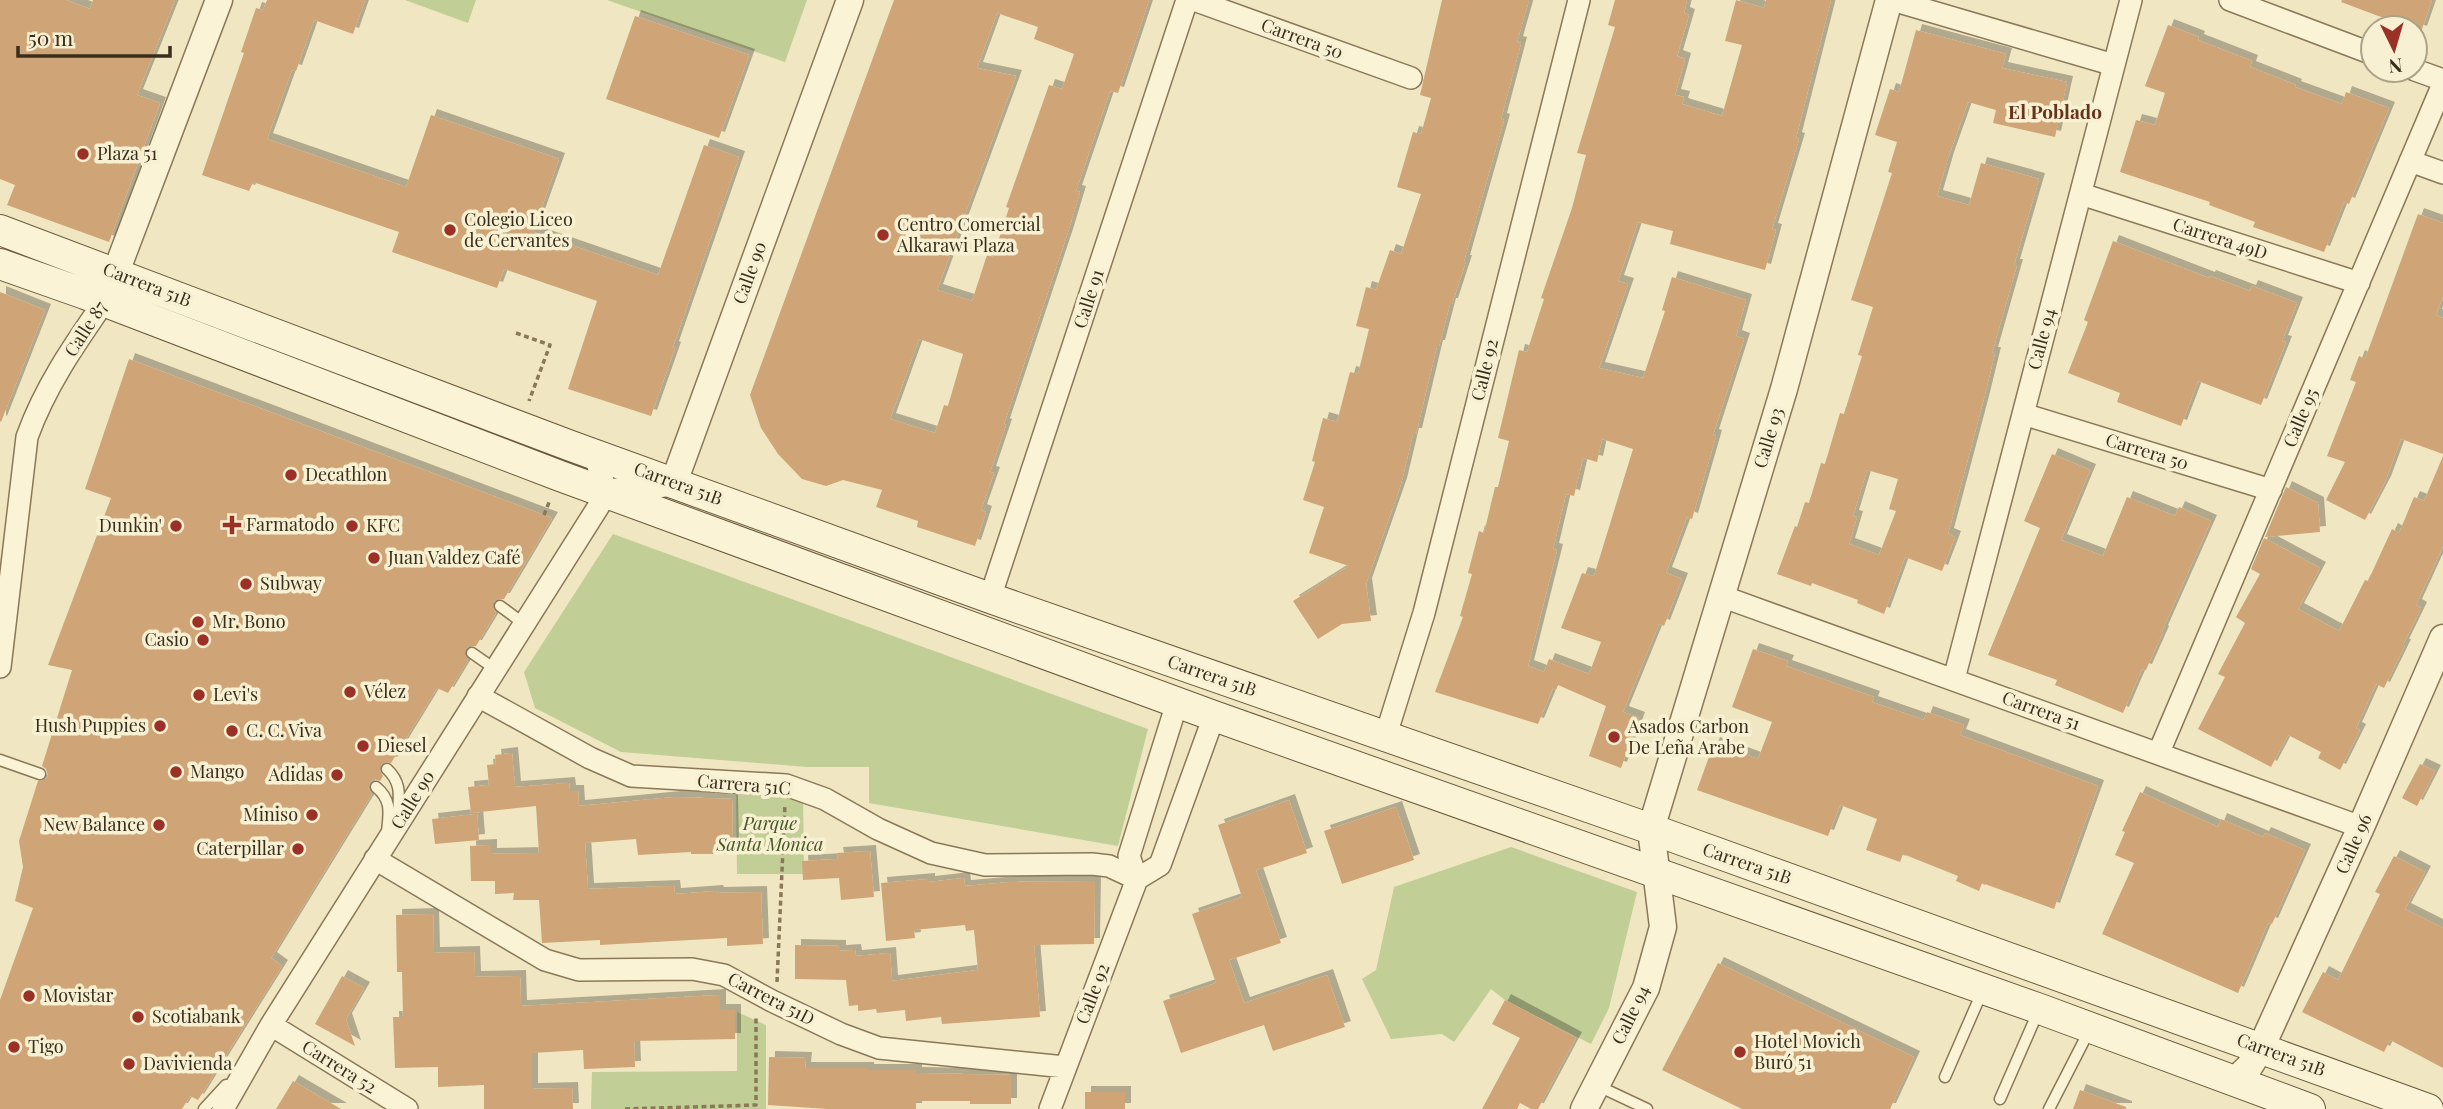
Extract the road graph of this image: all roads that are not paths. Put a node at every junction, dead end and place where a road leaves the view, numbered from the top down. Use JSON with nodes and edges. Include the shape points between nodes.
{"nodes":[{"id":1,"x":219,"y":0,"type":"edge"},
{"id":2,"x":850,"y":0,"type":"edge"},
{"id":3,"x":1187,"y":0,"type":"edge"},
{"id":4,"x":1194,"y":0,"type":"edge"},
{"id":5,"x":1579,"y":0,"type":"edge"},
{"id":6,"x":1891,"y":0,"type":"edge"},
{"id":7,"x":2131,"y":0,"type":"edge"},
{"id":8,"x":2230,"y":0,"type":"edge"},
{"id":9,"x":2359,"y":49,"type":"edge"},
{"id":10,"x":2114,"y":65,"type":"junction"},
{"id":11,"x":1411,"y":78,"type":"dead end"},
{"id":12,"x":2443,"y":82,"type":"edge"},
{"id":13,"x":2410,"y":161,"type":"junction"},
{"id":14,"x":2443,"y":173,"type":"edge"},
{"id":15,"x":2081,"y":194,"type":"junction"},
{"id":16,"x":0,"y":230,"type":"edge"},
{"id":17,"x":0,"y":264,"type":"edge"},
{"id":18,"x":116,"y":273,"type":"junction"},
{"id":19,"x":2358,"y":283,"type":"junction"},
{"id":20,"x":104,"y":302,"type":"junction"},
{"id":21,"x":2023,"y":414,"type":"junction"},
{"id":22,"x":594,"y":454,"type":"junction"},
{"id":23,"x":674,"y":482,"type":"junction"},
{"id":24,"x":2271,"y":490,"type":"junction"},
{"id":25,"x":607,"y":493,"type":"junction"},
{"id":26,"x":1721,"y":596,"type":"junction"},
{"id":27,"x":990,"y":598,"type":"junction"},
{"id":28,"x":500,"y":606,"type":"dead end"},
{"id":29,"x":523,"y":623,"type":"junction"},
{"id":30,"x":2443,"y":638,"type":"edge"},
{"id":31,"x":472,"y":653,"type":"dead end"},
{"id":32,"x":0,"y":667,"type":"edge"},
{"id":33,"x":495,"y":669,"type":"junction"},
{"id":34,"x":1954,"y":679,"type":"junction"},
{"id":35,"x":478,"y":696,"type":"junction"},
{"id":36,"x":1177,"y":703,"type":"junction"},
{"id":37,"x":1214,"y":716,"type":"junction"},
{"id":38,"x":1385,"y":738,"type":"junction"},
{"id":39,"x":2159,"y":752,"type":"junction"},
{"id":40,"x":0,"y":760,"type":"edge"},
{"id":41,"x":387,"y":769,"type":"dead end"},
{"id":42,"x":40,"y":774,"type":"dead end"},
{"id":43,"x":376,"y":787,"type":"dead end"},
{"id":44,"x":2361,"y":827,"type":"junction"},
{"id":45,"x":1651,"y":829,"type":"junction"},
{"id":46,"x":386,"y":842,"type":"junction"},
{"id":47,"x":1657,"y":873,"type":"junction"},
{"id":48,"x":1138,"y":879,"type":"junction"},
{"id":49,"x":1983,"y":989,"type":"junction"},
{"id":50,"x":2040,"y":1009,"type":"junction"},
{"id":51,"x":271,"y":1025,"type":"junction"},
{"id":52,"x":2091,"y":1028,"type":"junction"},
{"id":53,"x":2261,"y":1048,"type":"junction"},
{"id":54,"x":1065,"y":1067,"type":"junction"},
{"id":55,"x":1945,"y":1077,"type":"dead end"},
{"id":56,"x":2234,"y":1081,"type":"junction"},
{"id":57,"x":1596,"y":1085,"type":"junction"},
{"id":58,"x":2000,"y":1099,"type":"dead end"},
{"id":59,"x":230,"y":1102,"type":"edge"},
{"id":60,"x":204,"y":1109,"type":"edge"},
{"id":61,"x":407,"y":1109,"type":"edge"},
{"id":62,"x":1050,"y":1109,"type":"edge"},
{"id":63,"x":1584,"y":1109,"type":"edge"},
{"id":64,"x":1647,"y":1109,"type":"edge"},
{"id":65,"x":2049,"y":1109,"type":"edge"},
{"id":66,"x":2310,"y":1109,"type":"edge"},
{"id":67,"x":2428,"y":1109,"type":"edge"}],
"edges":[{"from":1,"to":18,"type":"street","name":"Calle 87"},
{"from":2,"to":23,"type":"street","name":"Calle 90"},
{"from":3,"to":27,"type":"street","name":"Calle 91"},
{"from":4,"to":11,"type":"street","name":"Carrera 50"},
{"from":5,"to":38,"type":"street","name":"Calle 92","via":[[1424,613]]},
{"from":6,"to":10,"type":"street"},
{"from":6,"to":26,"type":"street","name":"Calle 93","via":[[1784,389]]},
{"from":7,"to":10,"type":"street","name":"Calle 94"},
{"from":8,"to":9,"type":"street"},
{"from":10,"to":15,"type":"street","name":"Calle 94"},
{"from":12,"to":13,"type":"street","name":"Calle 95"},
{"from":13,"to":14,"type":"street"},
{"from":13,"to":19,"type":"street","name":"Calle 95"},
{"from":15,"to":19,"type":"street","name":"Carrera 49D"},
{"from":15,"to":21,"type":"street","name":"Calle 94"},
{"from":16,"to":18,"type":"main road","name":"Carrera 51B"},
{"from":17,"to":20,"type":"main road","name":"Carrera 51B"},
{"from":18,"to":20,"type":"street","name":"Calle 87"},
{"from":18,"to":22,"type":"main road","name":"Carrera 51B"},
{"from":19,"to":24,"type":"street","name":"Calle 95"},
{"from":20,"to":25,"type":"main road","name":"Carrera 51B"},
{"from":20,"to":32,"type":"street","name":"Calle 87","via":[[49,385],[27,437]]},
{"from":21,"to":24,"type":"street","name":"Carrera 50"},
{"from":21,"to":34,"type":"street","name":"Calle 94"},
{"from":22,"to":23,"type":"main road","name":"Carrera 51B"},
{"from":22,"to":25,"type":"street"},
{"from":23,"to":25,"type":"street"},
{"from":23,"to":27,"type":"main road","name":"Carrera 51B"},
{"from":24,"to":39,"type":"street","name":"Calle 95"},
{"from":25,"to":29,"type":"street","name":"Calle 90"},
{"from":25,"to":36,"type":"main road","name":"Carrera 51B"},
{"from":26,"to":34,"type":"street","name":"Carrera 51"},
{"from":26,"to":45,"type":"street","name":"Calle 93"},
{"from":27,"to":38,"type":"main road","name":"Carrera 51B"},
{"from":28,"to":29,"type":"lane"},
{"from":29,"to":33,"type":"street","name":"Calle 90"},
{"from":30,"to":44,"type":"street","name":"Calle 96"},
{"from":31,"to":33,"type":"lane"},
{"from":33,"to":35,"type":"street","name":"Calle 90"},
{"from":34,"to":39,"type":"street","name":"Carrera 51"},
{"from":35,"to":46,"type":"street","name":"Calle 90"},
{"from":35,"to":48,"type":"street","name":"Carrera 51C","via":[[631,776],[786,785],[825,799],[931,853],[985,865],[1109,866]]},
{"from":36,"to":37,"type":"main road","name":"Carrera 51B"},
{"from":36,"to":48,"type":"street","via":[[1129,856]]},
{"from":37,"to":47,"type":"main road","name":"Carrera 51B"},
{"from":37,"to":48,"type":"street","name":"Calle 92","via":[[1160,865]]},
{"from":38,"to":45,"type":"main road","name":"Carrera 51B"},
{"from":39,"to":44,"type":"street","name":"Carrera 51"},
{"from":40,"to":42,"type":"lane"},
{"from":41,"to":46,"type":"lane","via":[[399,785]]},
{"from":43,"to":46,"type":"lane","via":[[389,803]]},
{"from":44,"to":53,"type":"street","name":"Calle 96"},
{"from":45,"to":47,"type":"street","name":"Calle 93"},
{"from":45,"to":53,"type":"main road","name":"Carrera 51B"},
{"from":46,"to":51,"type":"street","name":"Calle 90"},
{"from":46,"to":54,"type":"street","name":"Carrera 51D","via":[[545,960],[579,970],[692,969],[724,975],[841,1034],[879,1048]]},
{"from":47,"to":49,"type":"main road","name":"Carrera 51B"},
{"from":47,"to":57,"type":"street","name":"Calle 94","via":[[1662,926],[1646,988]]},
{"from":48,"to":54,"type":"street","name":"Calle 92"},
{"from":49,"to":50,"type":"main road","name":"Carrera 51B"},
{"from":49,"to":55,"type":"lane"},
{"from":50,"to":52,"type":"main road","name":"Carrera 51B"},
{"from":50,"to":58,"type":"lane"},
{"from":51,"to":59,"type":"street","name":"Calle 90"},
{"from":51,"to":61,"type":"street","name":"Carrera 52"},
{"from":52,"to":56,"type":"main road","name":"Carrera 51B"},
{"from":52,"to":65,"type":"lane"},
{"from":53,"to":56,"type":"street","name":"Calle 96"},
{"from":53,"to":67,"type":"main road","name":"Carrera 51B"},
{"from":54,"to":62,"type":"street","name":"Calle 92"},
{"from":56,"to":66,"type":"main road","name":"Carrera 51B"},
{"from":57,"to":63,"type":"street","name":"Calle 94"},
{"from":57,"to":64,"type":"lane"},
{"from":59,"to":60,"type":"lane","via":[[226,1086]]}]}
